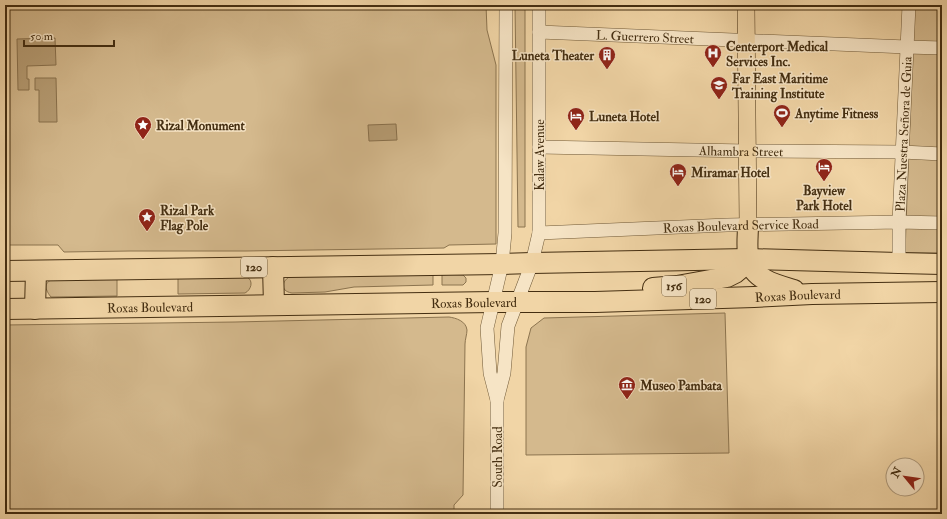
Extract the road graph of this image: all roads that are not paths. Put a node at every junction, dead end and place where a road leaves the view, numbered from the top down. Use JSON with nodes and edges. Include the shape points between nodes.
{"nodes":[{"id":1,"x":506,"y":5,"type":"edge"},
{"id":2,"x":539,"y":5,"type":"edge"},
{"id":3,"x":746,"y":5,"type":"edge"},
{"id":4,"x":909,"y":5,"type":"edge"},
{"id":5,"x":539,"y":32,"type":"junction"},
{"id":6,"x":746,"y":41,"type":"junction"},
{"id":7,"x":907,"y":48,"type":"junction"},
{"id":8,"x":942,"y":48,"type":"edge"},
{"id":9,"x":539,"y":147,"type":"junction"},
{"id":10,"x":747,"y":151,"type":"junction"},
{"id":11,"x":902,"y":152,"type":"junction"},
{"id":12,"x":942,"y":154,"type":"edge"},
{"id":13,"x":899,"y":222,"type":"junction"},
{"id":14,"x":942,"y":223,"type":"edge"},
{"id":15,"x":748,"y":225,"type":"junction"},
{"id":16,"x":539,"y":233,"type":"junction"},
{"id":17,"x":748,"y":259,"type":"junction"},
{"id":18,"x":532,"y":262,"type":"junction"},
{"id":19,"x":898,"y":263,"type":"junction"},
{"id":20,"x":502,"y":264,"type":"junction"},
{"id":21,"x":942,"y":264,"type":"edge"},
{"id":22,"x":273,"y":267,"type":"junction"},
{"id":23,"x":5,"y":271,"type":"edge"},
{"id":24,"x":36,"y":271,"type":"junction"},
{"id":25,"x":942,"y":292,"type":"edge"},
{"id":26,"x":812,"y":294,"type":"junction"},
{"id":27,"x":493,"y":302,"type":"junction"},
{"id":28,"x":517,"y":302,"type":"junction"},
{"id":29,"x":594,"y":302,"type":"junction"},
{"id":30,"x":274,"y":305,"type":"junction"},
{"id":31,"x":5,"y":309,"type":"edge"},
{"id":32,"x":34,"y":309,"type":"junction"},
{"id":33,"x":497,"y":400,"type":"junction"},
{"id":34,"x":497,"y":514,"type":"edge"}],
"edges":[{"from":1,"to":20,"type":"street","via":[[505,233]]},
{"from":2,"to":5,"type":"street","name":"Kalaw Avenue"},
{"from":3,"to":6,"type":"main road"},
{"from":4,"to":7,"type":"street","name":"Plaza Nuestra Señora de Guia"},
{"from":5,"to":6,"type":"street","name":"L. Guerrero Street"},
{"from":5,"to":9,"type":"street","name":"Kalaw Avenue"},
{"from":6,"to":7,"type":"street","name":"L. Guerrero Street"},
{"from":6,"to":10,"type":"main road"},
{"from":7,"to":8,"type":"street","name":"L. Guerrero Street"},
{"from":7,"to":11,"type":"street","name":"Plaza Nuestra Señora de Guia"},
{"from":9,"to":10,"type":"street","name":"Alhambra Street"},
{"from":9,"to":16,"type":"street","name":"Kalaw Avenue"},
{"from":10,"to":11,"type":"street","name":"Alhambra Street"},
{"from":10,"to":15,"type":"main road"},
{"from":11,"to":12,"type":"street","name":"Alhambra Street"},
{"from":11,"to":13,"type":"street","name":"Plaza Nuestra Señora de Guia"},
{"from":13,"to":14,"type":"street","name":"Roxas Boulevard Service Road"},
{"from":13,"to":15,"type":"street","name":"Roxas Boulevard Service Road"},
{"from":13,"to":19,"type":"street","name":"Plaza Nuestra Señora de Guia"},
{"from":15,"to":16,"type":"street","name":"Roxas Boulevard Service Road"},
{"from":15,"to":17,"type":"highway"},
{"from":16,"to":18,"type":"street","name":"Kalaw Avenue"},
{"from":17,"to":18,"type":"highway","number":"120"},
{"from":17,"to":19,"type":"highway","number":"120"},
{"from":17,"to":26,"type":"highway","via":[[751,267],[767,281]]},
{"from":17,"to":29,"type":"highway","number":"156","via":[[742,268],[727,277],[651,288]]},
{"from":18,"to":20,"type":"highway","number":"120"},
{"from":18,"to":28,"type":"street","name":"Kalaw Avenue"},
{"from":19,"to":21,"type":"highway","number":"120"},
{"from":20,"to":22,"type":"highway","number":"120"},
{"from":20,"to":27,"type":"street"},
{"from":22,"to":24,"type":"highway","number":"120"},
{"from":22,"to":30,"type":"highway"},
{"from":23,"to":24,"type":"highway","number":"120"},
{"from":24,"to":32,"type":"highway"},
{"from":25,"to":26,"type":"highway","name":"Roxas Boulevard","number":"120"},
{"from":26,"to":29,"type":"highway","name":"Roxas Boulevard","number":"120"},
{"from":27,"to":28,"type":"highway","name":"Roxas Boulevard","number":"120"},
{"from":27,"to":30,"type":"highway","name":"Roxas Boulevard","number":"120"},
{"from":27,"to":33,"type":"street","name":"South Road","via":[[487,328],[490,373]]},
{"from":28,"to":29,"type":"highway","name":"Roxas Boulevard","number":"120"},
{"from":28,"to":33,"type":"street","name":"South Road","via":[[508,326],[504,373]]},
{"from":30,"to":32,"type":"highway","name":"Roxas Boulevard","number":"120"},
{"from":31,"to":32,"type":"highway","name":"Roxas Boulevard","number":"120"},
{"from":33,"to":34,"type":"street","name":"South Road"}]}
